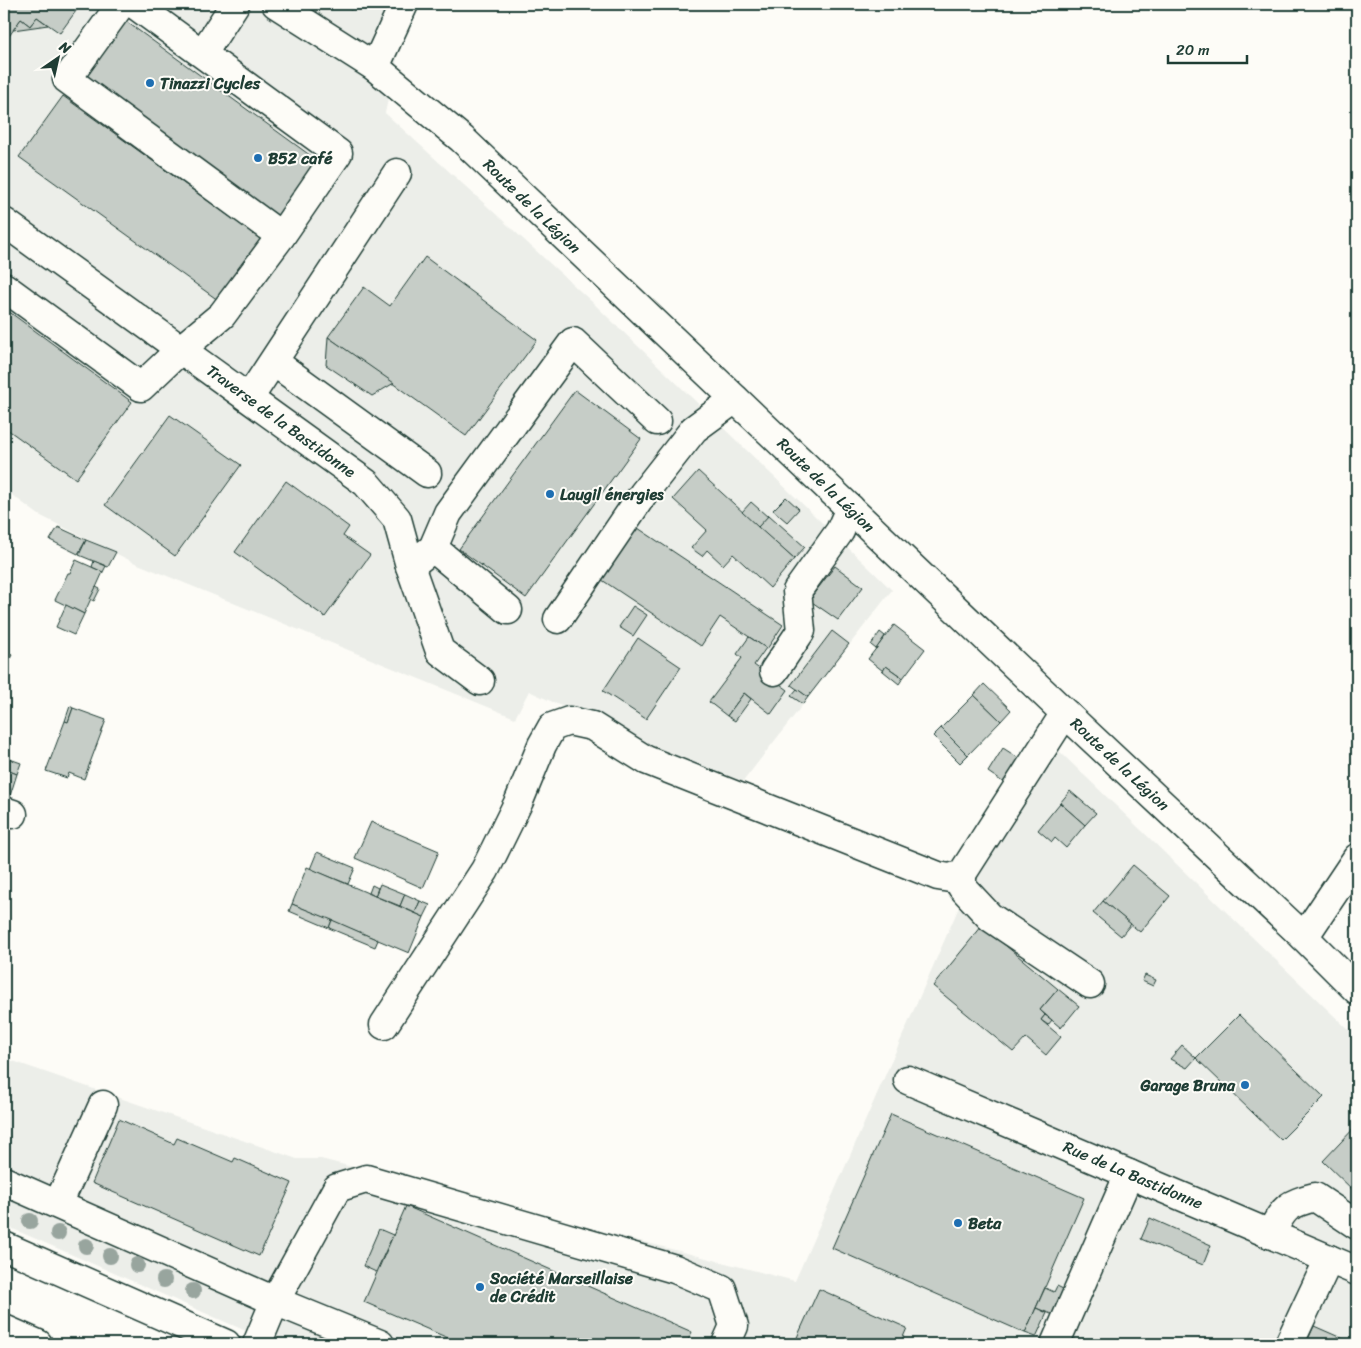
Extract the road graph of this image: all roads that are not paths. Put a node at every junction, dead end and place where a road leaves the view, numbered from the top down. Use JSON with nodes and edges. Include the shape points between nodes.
{"nodes":[{"id":1,"x":121,"y":4,"type":"edge"},
{"id":2,"x":134,"y":4,"type":"edge"},
{"id":3,"x":235,"y":4,"type":"edge"},
{"id":4,"x":276,"y":4,"type":"edge"},
{"id":5,"x":404,"y":4,"type":"edge"},
{"id":6,"x":203,"y":53,"type":"junction"},
{"id":7,"x":375,"y":67,"type":"junction"},
{"id":8,"x":397,"y":173,"type":"dead end"},
{"id":9,"x":4,"y":222,"type":"edge"},
{"id":10,"x":281,"y":236,"type":"junction"},
{"id":11,"x":4,"y":287,"type":"edge"},
{"id":12,"x":181,"y":349,"type":"junction"},
{"id":13,"x":274,"y":362,"type":"junction"},
{"id":14,"x":249,"y":398,"type":"junction"},
{"id":15,"x":736,"y":399,"type":"junction"},
{"id":16,"x":657,"y":422,"type":"dead end"},
{"id":17,"x":427,"y":473,"type":"dead end"},
{"id":18,"x":850,"y":508,"type":"junction"},
{"id":19,"x":433,"y":548,"type":"junction"},
{"id":20,"x":410,"y":566,"type":"junction"},
{"id":21,"x":508,"y":610,"type":"dead end"},
{"id":22,"x":558,"y":619,"type":"dead end"},
{"id":23,"x":774,"y":671,"type":"dead end"},
{"id":24,"x":480,"y":681,"type":"dead end"},
{"id":25,"x":1065,"y":713,"type":"junction"},
{"id":26,"x":1357,"y":858,"type":"edge"},
{"id":27,"x":962,"y":874,"type":"junction"},
{"id":28,"x":1304,"y":937,"type":"junction"},
{"id":29,"x":1090,"y":984,"type":"dead end"},
{"id":30,"x":1357,"y":990,"type":"edge"},
{"id":31,"x":384,"y":1025,"type":"dead end"},
{"id":32,"x":908,"y":1080,"type":"dead end"},
{"id":33,"x":103,"y":1105,"type":"dead end"},
{"id":34,"x":1129,"y":1174,"type":"junction"},
{"id":35,"x":4,"y":1181,"type":"edge"},
{"id":36,"x":58,"y":1204,"type":"junction"},
{"id":37,"x":1357,"y":1225,"type":"edge"},
{"id":38,"x":1270,"y":1234,"type":"junction"},
{"id":39,"x":4,"y":1246,"type":"edge"},
{"id":40,"x":1330,"y":1259,"type":"junction"},
{"id":41,"x":1357,"y":1271,"type":"edge"},
{"id":42,"x":276,"y":1301,"type":"junction"},
{"id":43,"x":4,"y":1330,"type":"edge"},
{"id":44,"x":38,"y":1344,"type":"edge"},
{"id":45,"x":226,"y":1344,"type":"edge"},
{"id":46,"x":256,"y":1344,"type":"edge"},
{"id":47,"x":380,"y":1344,"type":"edge"},
{"id":48,"x":726,"y":1344,"type":"edge"},
{"id":49,"x":1055,"y":1344,"type":"edge"},
{"id":50,"x":1289,"y":1344,"type":"edge"}],
"edges":[{"from":1,"to":10,"type":"main road","via":[[67,78]]},
{"from":2,"to":6,"type":"main road"},
{"from":3,"to":6,"type":"main road"},
{"from":4,"to":7,"type":"main road","name":"Route de la Légion"},
{"from":5,"to":7,"type":"main road"},
{"from":6,"to":10,"type":"main road","via":[[338,153]]},
{"from":7,"to":15,"type":"main road","name":"Route de la Légion","via":[[462,139]]},
{"from":8,"to":13,"type":"main road"},
{"from":9,"to":12,"type":"main road","name":"Traverse de la Bastidonne"},
{"from":10,"to":12,"type":"main road","via":[[222,316]]},
{"from":11,"to":12,"type":"main road","via":[[141,387]]},
{"from":12,"to":14,"type":"main road","name":"Traverse de la Bastidonne"},
{"from":13,"to":14,"type":"main road"},
{"from":13,"to":17,"type":"main road"},
{"from":14,"to":20,"type":"main road","name":"Traverse de la Bastidonne","via":[[366,482],[397,518]]},
{"from":15,"to":18,"type":"main road","name":"Route de la Légion"},
{"from":15,"to":22,"type":"main road","via":[[694,429],[643,494]]},
{"from":16,"to":19,"type":"main road","via":[[573,342],[448,513]]},
{"from":18,"to":23,"type":"main road","via":[[840,531],[797,591],[801,631]]},
{"from":18,"to":25,"type":"main road","name":"Route de la Légion"},
{"from":19,"to":20,"type":"main road"},
{"from":19,"to":21,"type":"main road"},
{"from":20,"to":24,"type":"main road","name":"Traverse de la Bastidonne","via":[[440,650]]},
{"from":25,"to":27,"type":"main road"},
{"from":25,"to":28,"type":"main road","name":"Route de la Légion"},
{"from":26,"to":28,"type":"main road"},
{"from":27,"to":29,"type":"main road","via":[[962,887],[990,917]]},
{"from":27,"to":31,"type":"main road","via":[[950,878],[938,876],[646,760],[592,726],[569,721],[552,727],[485,870]]},
{"from":28,"to":30,"type":"main road","name":"Route de la Légion"},
{"from":32,"to":34,"type":"main road","name":"Rue de La Bastidonne"},
{"from":33,"to":36,"type":"main road"},
{"from":34,"to":38,"type":"main road","name":"Rue de La Bastidonne"},
{"from":34,"to":49,"type":"main road"},
{"from":35,"to":36,"type":"main road"},
{"from":36,"to":42,"type":"main road"},
{"from":37,"to":38,"type":"main road","via":[[1315,1197],[1292,1203]]},
{"from":38,"to":40,"type":"main road","name":"Rue de La Bastidonne"},
{"from":39,"to":45,"type":"main road"},
{"from":40,"to":41,"type":"main road","name":"Rue de La Bastidonne"},
{"from":40,"to":50,"type":"main road"},
{"from":42,"to":46,"type":"main road"},
{"from":42,"to":47,"type":"main road"},
{"from":42,"to":48,"type":"main road","via":[[337,1188],[366,1179],[675,1269],[722,1289],[734,1326]]},
{"from":43,"to":44,"type":"main road"}]}
